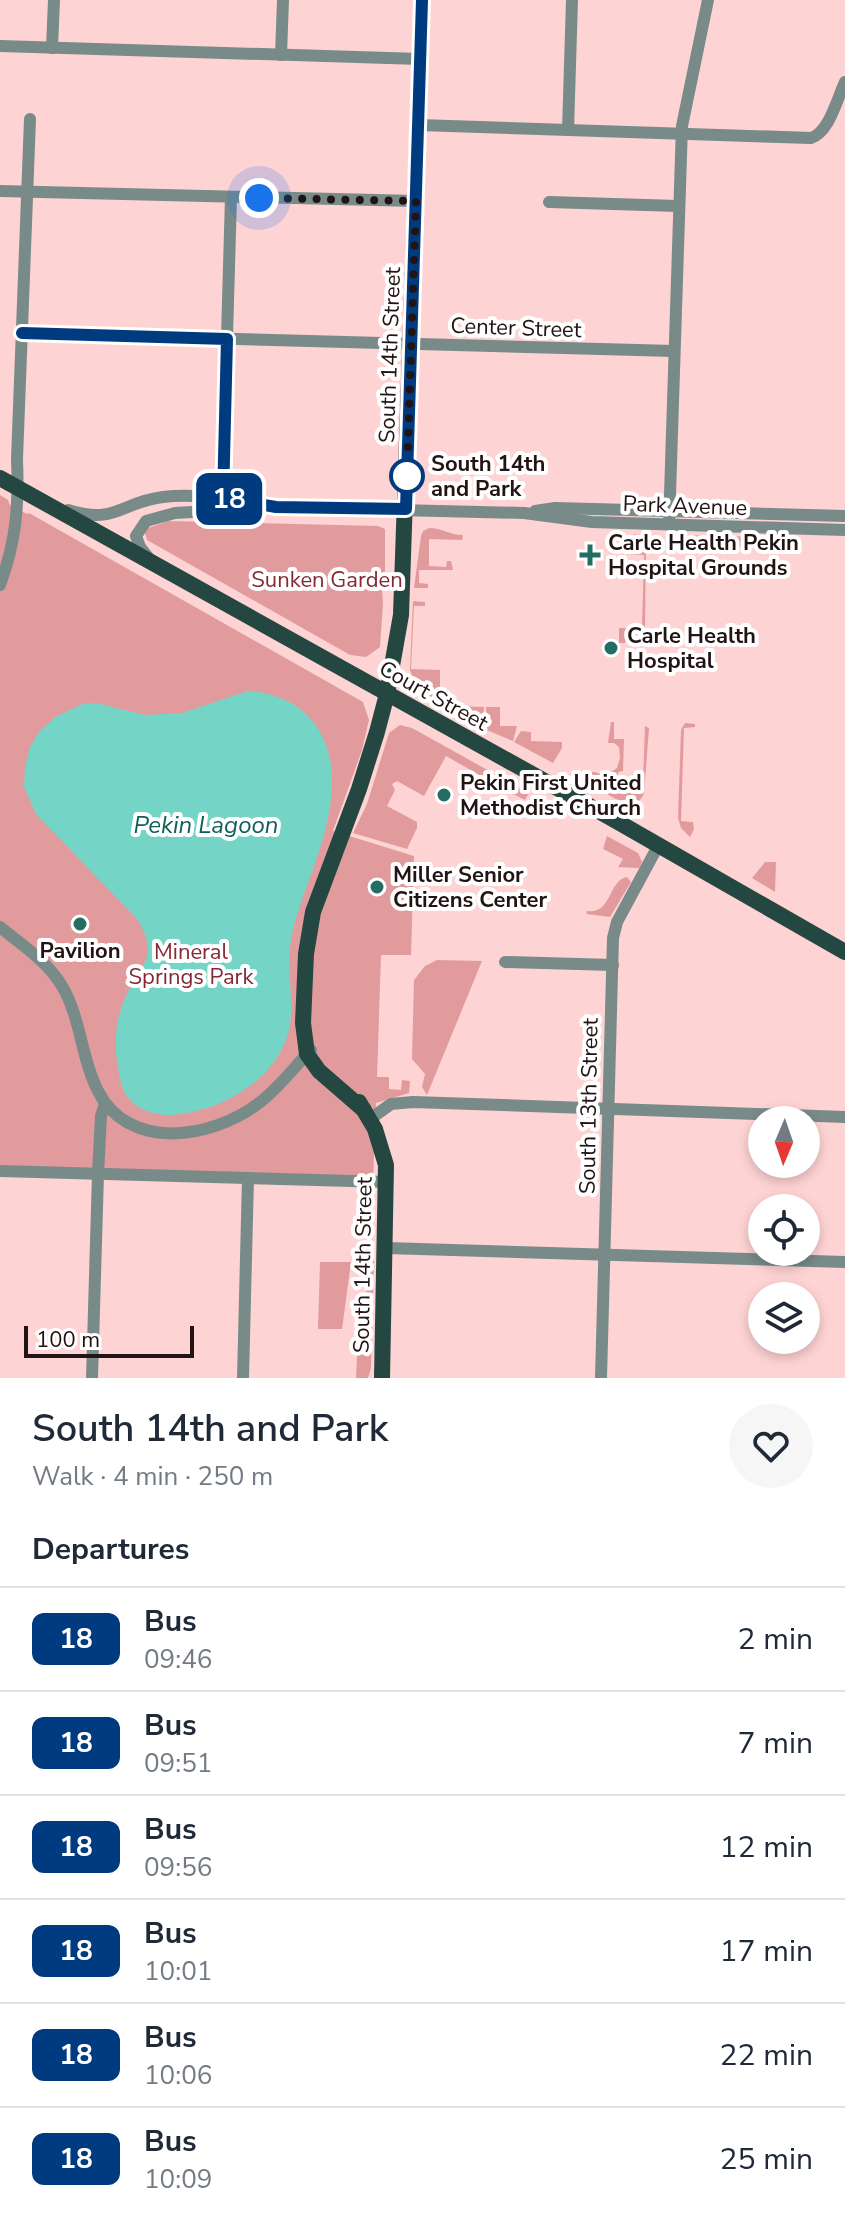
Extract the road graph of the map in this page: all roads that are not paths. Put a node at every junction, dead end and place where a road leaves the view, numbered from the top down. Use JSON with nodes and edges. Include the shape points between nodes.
{"nodes":[{"id":1,"x":54,"y":0,"type":"edge"},
{"id":2,"x":283,"y":0,"type":"edge"},
{"id":3,"x":422,"y":0,"type":"edge"},
{"id":4,"x":572,"y":0,"type":"edge"},
{"id":5,"x":708,"y":0,"type":"edge"},
{"id":6,"x":0,"y":46,"type":"edge"},
{"id":7,"x":52,"y":48,"type":"junction"},
{"id":8,"x":281,"y":55,"type":"junction"},
{"id":9,"x":420,"y":59,"type":"junction"},
{"id":10,"x":845,"y":82,"type":"edge"},
{"id":11,"x":30,"y":119,"type":"dead end"},
{"id":12,"x":419,"y":125,"type":"junction"},
{"id":13,"x":568,"y":130,"type":"junction"},
{"id":14,"x":682,"y":133,"type":"junction"},
{"id":15,"x":0,"y":191,"type":"edge"},
{"id":16,"x":28,"y":192,"type":"junction"},
{"id":17,"x":231,"y":197,"type":"junction"},
{"id":18,"x":416,"y":201,"type":"junction"},
{"id":19,"x":549,"y":202,"type":"dead end"},
{"id":20,"x":678,"y":206,"type":"junction"},
{"id":21,"x":22,"y":333,"type":"junction"},
{"id":22,"x":227,"y":339,"type":"junction"},
{"id":23,"x":411,"y":344,"type":"junction"},
{"id":24,"x":674,"y":351,"type":"junction"},
{"id":25,"x":0,"y":478,"type":"edge"},
{"id":26,"x":18,"y":488,"type":"junction"},
{"id":27,"x":40,"y":500,"type":"junction"},
{"id":28,"x":222,"y":505,"type":"junction"},
{"id":29,"x":406,"y":509,"type":"junction"},
{"id":30,"x":669,"y":511,"type":"junction"},
{"id":31,"x":524,"y":513,"type":"junction"},
{"id":32,"x":845,"y":516,"type":"edge"},
{"id":33,"x":669,"y":525,"type":"junction"},
{"id":34,"x":845,"y":530,"type":"edge"},
{"id":35,"x":166,"y":571,"type":"junction"},
{"id":36,"x":0,"y":585,"type":"edge"},
{"id":37,"x":387,"y":694,"type":"junction"},
{"id":38,"x":658,"y":846,"type":"junction"},
{"id":39,"x":0,"y":927,"type":"edge"},
{"id":40,"x":845,"y":952,"type":"edge"},
{"id":41,"x":505,"y":962,"type":"dead end"},
{"id":42,"x":613,"y":965,"type":"junction"},
{"id":43,"x":306,"y":986,"type":"junction"},
{"id":44,"x":303,"y":1023,"type":"junction"},
{"id":45,"x":310,"y":1051,"type":"junction"},
{"id":46,"x":285,"y":1077,"type":"junction"},
{"id":47,"x":105,"y":1104,"type":"junction"},
{"id":48,"x":608,"y":1108,"type":"junction"},
{"id":49,"x":367,"y":1114,"type":"junction"},
{"id":50,"x":845,"y":1117,"type":"edge"},
{"id":51,"x":0,"y":1171,"type":"edge"},
{"id":52,"x":98,"y":1174,"type":"junction"},
{"id":53,"x":248,"y":1178,"type":"junction"},
{"id":54,"x":387,"y":1182,"type":"junction"},
{"id":55,"x":386,"y":1248,"type":"junction"},
{"id":56,"x":604,"y":1254,"type":"junction"},
{"id":57,"x":845,"y":1262,"type":"edge"},
{"id":58,"x":92,"y":1378,"type":"edge"},
{"id":59,"x":243,"y":1378,"type":"edge"},
{"id":60,"x":382,"y":1378,"type":"edge"},
{"id":61,"x":601,"y":1378,"type":"edge"}],
"edges":[{"from":1,"to":7,"type":"street"},
{"from":2,"to":8,"type":"street"},
{"from":3,"to":9,"type":"main road","name":"South 14th Street"},
{"from":4,"to":13,"type":"street"},
{"from":5,"to":14,"type":"street"},
{"from":6,"to":7,"type":"street"},
{"from":7,"to":8,"type":"street"},
{"from":8,"to":9,"type":"street"},
{"from":9,"to":12,"type":"main road","name":"South 14th Street"},
{"from":10,"to":14,"type":"street","via":[[816,137]]},
{"from":11,"to":16,"type":"street"},
{"from":12,"to":13,"type":"street"},
{"from":12,"to":18,"type":"main road","name":"South 14th Street"},
{"from":13,"to":14,"type":"street"},
{"from":14,"to":20,"type":"street"},
{"from":15,"to":16,"type":"street"},
{"from":16,"to":17,"type":"street"},
{"from":16,"to":21,"type":"street"},
{"from":17,"to":18,"type":"street"},
{"from":17,"to":22,"type":"street"},
{"from":18,"to":23,"type":"main road","name":"South 14th Street"},
{"from":19,"to":20,"type":"street"},
{"from":20,"to":24,"type":"street"},
{"from":21,"to":22,"type":"street","name":"Center Street"},
{"from":21,"to":26,"type":"street"},
{"from":22,"to":23,"type":"street","name":"Center Street"},
{"from":22,"to":28,"type":"street"},
{"from":23,"to":24,"type":"street","name":"Center Street"},
{"from":23,"to":29,"type":"main road","name":"South 14th Street"},
{"from":24,"to":30,"type":"street"},
{"from":25,"to":26,"type":"main road","name":"Court Street"},
{"from":26,"to":27,"type":"main road","name":"Court Street"},
{"from":26,"to":36,"type":"street","via":[[15,538]]},
{"from":27,"to":28,"type":"street","name":"Park Avenue","via":[[97,516],[155,498],[189,496]]},
{"from":27,"to":35,"type":"main road","name":"Court Street"},
{"from":28,"to":29,"type":"street","name":"Park Avenue"},
{"from":28,"to":35,"type":"street","name":"Park Avenue","via":[[165,514],[142,524],[138,544]]},
{"from":29,"to":31,"type":"street","name":"Park Avenue"},
{"from":29,"to":37,"type":"main road","name":"South 14th Street","via":[[401,615]]},
{"from":30,"to":31,"type":"street","name":"Park Avenue","via":[[555,508]]},
{"from":30,"to":32,"type":"street","name":"Park Avenue"},
{"from":30,"to":33,"type":"street"},
{"from":31,"to":33,"type":"street","name":"Park Avenue"},
{"from":33,"to":34,"type":"street","name":"Park Avenue"},
{"from":35,"to":37,"type":"main road","name":"Court Street"},
{"from":37,"to":38,"type":"main road","name":"Court Street"},
{"from":37,"to":43,"type":"main road","name":"South 14th Street","via":[[363,780],[310,925]]},
{"from":38,"to":40,"type":"main road","name":"Court Street"},
{"from":38,"to":42,"type":"street","name":"South 13th Street","via":[[617,922]]},
{"from":39,"to":47,"type":"street","via":[[52,970],[63,988]]},
{"from":41,"to":42,"type":"street"},
{"from":42,"to":48,"type":"street","name":"South 13th Street"},
{"from":43,"to":44,"type":"main road","name":"South 14th Street"},
{"from":43,"to":45,"type":"main road","name":"South 14th Street"},
{"from":44,"to":45,"type":"main road","name":"South 14th Street"},
{"from":44,"to":46,"type":"street"},
{"from":45,"to":46,"type":"street"},
{"from":45,"to":49,"type":"main road","via":[[319,1071]]},
{"from":46,"to":47,"type":"street","via":[[238,1117],[187,1132],[137,1128]]},
{"from":47,"to":52,"type":"street"},
{"from":48,"to":49,"type":"street","via":[[413,1102]]},
{"from":48,"to":50,"type":"street"},
{"from":48,"to":56,"type":"street","name":"South 13th Street"},
{"from":49,"to":54,"type":"main road","name":"South 14th Street","via":[[381,1144]]},
{"from":51,"to":52,"type":"street"},
{"from":52,"to":53,"type":"street"},
{"from":52,"to":58,"type":"street"},
{"from":53,"to":54,"type":"street"},
{"from":53,"to":59,"type":"street"},
{"from":54,"to":55,"type":"main road","name":"South 14th Street"},
{"from":55,"to":56,"type":"street"},
{"from":55,"to":60,"type":"main road","name":"South 14th Street"},
{"from":56,"to":57,"type":"street"},
{"from":56,"to":61,"type":"street","name":"South 13th Street"}]}
